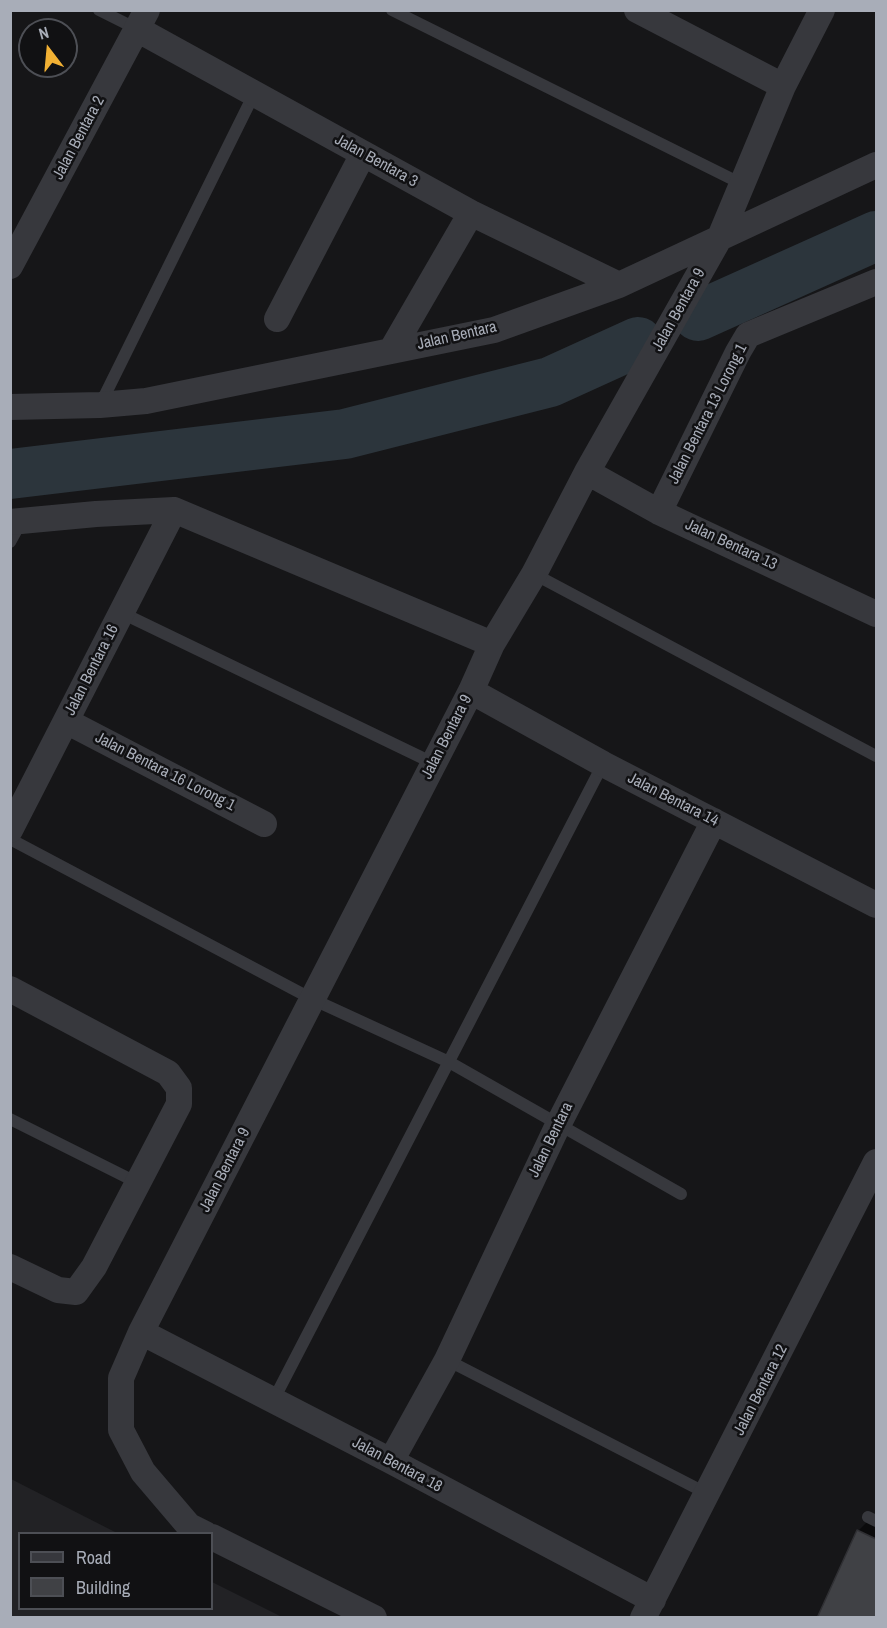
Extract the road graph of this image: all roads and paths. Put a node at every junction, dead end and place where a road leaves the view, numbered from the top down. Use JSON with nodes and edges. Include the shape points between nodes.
{"nodes":[{"id":1,"x":99,"y":10,"type":"edge"},
{"id":2,"x":392,"y":10,"type":"edge"},
{"id":3,"x":637,"y":10,"type":"edge"},
{"id":4,"x":822,"y":10,"type":"edge"},
{"id":5,"x":142,"y":20,"type":"edge"},
{"id":6,"x":783,"y":86,"type":"junction"},
{"id":7,"x":254,"y":94,"type":"junction"},
{"id":8,"x":363,"y":154,"type":"junction"},
{"id":9,"x":876,"y":165,"type":"edge"},
{"id":10,"x":742,"y":184,"type":"junction"},
{"id":11,"x":471,"y":213,"type":"junction"},
{"id":12,"x":720,"y":237,"type":"junction"},
{"id":13,"x":10,"y":266,"type":"edge"},
{"id":14,"x":876,"y":282,"type":"edge"},
{"id":15,"x":619,"y":285,"type":"junction"},
{"id":16,"x":277,"y":319,"type":"dead end"},
{"id":17,"x":392,"y":351,"type":"junction"},
{"id":18,"x":100,"y":405,"type":"junction"},
{"id":19,"x":10,"y":407,"type":"edge"},
{"id":20,"x":587,"y":472,"type":"junction"},
{"id":21,"x":174,"y":510,"type":"junction"},
{"id":22,"x":659,"y":512,"type":"junction"},
{"id":23,"x":14,"y":529,"type":"edge"},
{"id":24,"x":534,"y":574,"type":"junction"},
{"id":25,"x":875,"y":609,"type":"edge"},
{"id":26,"x":122,"y":613,"type":"junction"},
{"id":27,"x":492,"y":645,"type":"junction"},
{"id":28,"x":471,"y":691,"type":"junction"},
{"id":29,"x":66,"y":721,"type":"junction"},
{"id":30,"x":876,"y":756,"type":"edge"},
{"id":31,"x":433,"y":763,"type":"junction"},
{"id":32,"x":603,"y":764,"type":"junction"},
{"id":33,"x":714,"y":820,"type":"junction"},
{"id":34,"x":264,"y":824,"type":"dead end"},
{"id":35,"x":10,"y":830,"type":"edge"},
{"id":36,"x":10,"y":839,"type":"edge"},
{"id":37,"x":876,"y":905,"type":"edge"},
{"id":38,"x":10,"y":989,"type":"edge"},
{"id":39,"x":312,"y":999,"type":"junction"},
{"id":40,"x":449,"y":1062,"type":"junction"},
{"id":41,"x":10,"y":1119,"type":"edge"},
{"id":42,"x":558,"y":1125,"type":"junction"},
{"id":43,"x":876,"y":1162,"type":"edge"},
{"id":44,"x":138,"y":1183,"type":"junction"},
{"id":45,"x":681,"y":1194,"type":"dead end"},
{"id":46,"x":10,"y":1267,"type":"edge"},
{"id":47,"x":141,"y":1332,"type":"junction"},
{"id":48,"x":447,"y":1360,"type":"junction"},
{"id":49,"x":273,"y":1401,"type":"junction"},
{"id":50,"x":391,"y":1461,"type":"junction"},
{"id":51,"x":708,"y":1494,"type":"junction"},
{"id":52,"x":203,"y":1532,"type":"edge"},
{"id":53,"x":213,"y":1537,"type":"edge"},
{"id":54,"x":648,"y":1608,"type":"edge"},
{"id":55,"x":374,"y":1617,"type":"edge"}],
"edges":[{"from":1,"to":5,"type":"lane"},
{"from":2,"to":10,"type":"lane"},
{"from":3,"to":6,"type":"street"},
{"from":4,"to":6,"type":"street","name":"Jalan Bentara 9"},
{"from":5,"to":7,"type":"street","name":"Jalan Bentara 3"},
{"from":5,"to":13,"type":"street","name":"Jalan Bentara 2"},
{"from":6,"to":10,"type":"street","name":"Jalan Bentara 9"},
{"from":7,"to":8,"type":"street","name":"Jalan Bentara 3"},
{"from":7,"to":18,"type":"lane"},
{"from":8,"to":11,"type":"street","name":"Jalan Bentara 3"},
{"from":8,"to":16,"type":"street"},
{"from":9,"to":12,"type":"street","name":"Jalan Bentara"},
{"from":10,"to":12,"type":"street","name":"Jalan Bentara 9"},
{"from":11,"to":15,"type":"street","name":"Jalan Bentara 3"},
{"from":11,"to":17,"type":"street"},
{"from":12,"to":15,"type":"street","name":"Jalan Bentara"},
{"from":12,"to":20,"type":"street","name":"Jalan Bentara 9"},
{"from":14,"to":22,"type":"street","name":"Jalan Bentara 13 Lorong 1","via":[[748,334]]},
{"from":15,"to":17,"type":"street","name":"Jalan Bentara","via":[[494,330]]},
{"from":17,"to":18,"type":"street","name":"Jalan Bentara","via":[[146,400]]},
{"from":18,"to":19,"type":"street","name":"Jalan Bentara"},
{"from":20,"to":22,"type":"street","name":"Jalan Bentara 13"},
{"from":20,"to":24,"type":"street","name":"Jalan Bentara 9"},
{"from":21,"to":23,"type":"street","via":[[96,514]]},
{"from":21,"to":26,"type":"street","name":"Jalan Bentara 16"},
{"from":21,"to":27,"type":"street"},
{"from":22,"to":25,"type":"street","name":"Jalan Bentara 13"},
{"from":24,"to":27,"type":"street","name":"Jalan Bentara 9"},
{"from":24,"to":30,"type":"lane"},
{"from":26,"to":29,"type":"street","name":"Jalan Bentara 16"},
{"from":26,"to":31,"type":"lane"},
{"from":27,"to":28,"type":"street","name":"Jalan Bentara 9"},
{"from":28,"to":31,"type":"street","name":"Jalan Bentara 9"},
{"from":28,"to":32,"type":"street","name":"Jalan Bentara 14"},
{"from":29,"to":34,"type":"street","name":"Jalan Bentara 16 Lorong 1"},
{"from":29,"to":35,"type":"street","name":"Jalan Bentara 16"},
{"from":31,"to":39,"type":"street","name":"Jalan Bentara 9"},
{"from":32,"to":33,"type":"street","name":"Jalan Bentara 14"},
{"from":32,"to":40,"type":"lane"},
{"from":33,"to":37,"type":"street","name":"Jalan Bentara 14"},
{"from":33,"to":42,"type":"street","name":"Jalan Bentara"},
{"from":36,"to":39,"type":"lane"},
{"from":38,"to":44,"type":"street","via":[[168,1073],[179,1088],[179,1104]]},
{"from":39,"to":40,"type":"lane"},
{"from":39,"to":47,"type":"street","name":"Jalan Bentara 9"},
{"from":40,"to":42,"type":"lane"},
{"from":40,"to":49,"type":"lane"},
{"from":41,"to":44,"type":"lane"},
{"from":42,"to":45,"type":"lane"},
{"from":42,"to":48,"type":"street","name":"Jalan Bentara"},
{"from":43,"to":51,"type":"street","name":"Jalan Bentara 12"},
{"from":44,"to":46,"type":"street","via":[[94,1267],[76,1292],[58,1290]]},
{"from":47,"to":49,"type":"street","name":"Jalan Bentara 18"},
{"from":47,"to":52,"type":"street","name":"Jalan Bentara 9","via":[[121,1378],[121,1430],[143,1472],[189,1526]]},
{"from":48,"to":50,"type":"street","name":"Jalan Bentara"},
{"from":48,"to":51,"type":"lane"},
{"from":49,"to":50,"type":"street","name":"Jalan Bentara 18"},
{"from":50,"to":54,"type":"street","name":"Jalan Bentara 18"},
{"from":51,"to":54,"type":"street","name":"Jalan Bentara 12"},
{"from":53,"to":55,"type":"street"}]}
